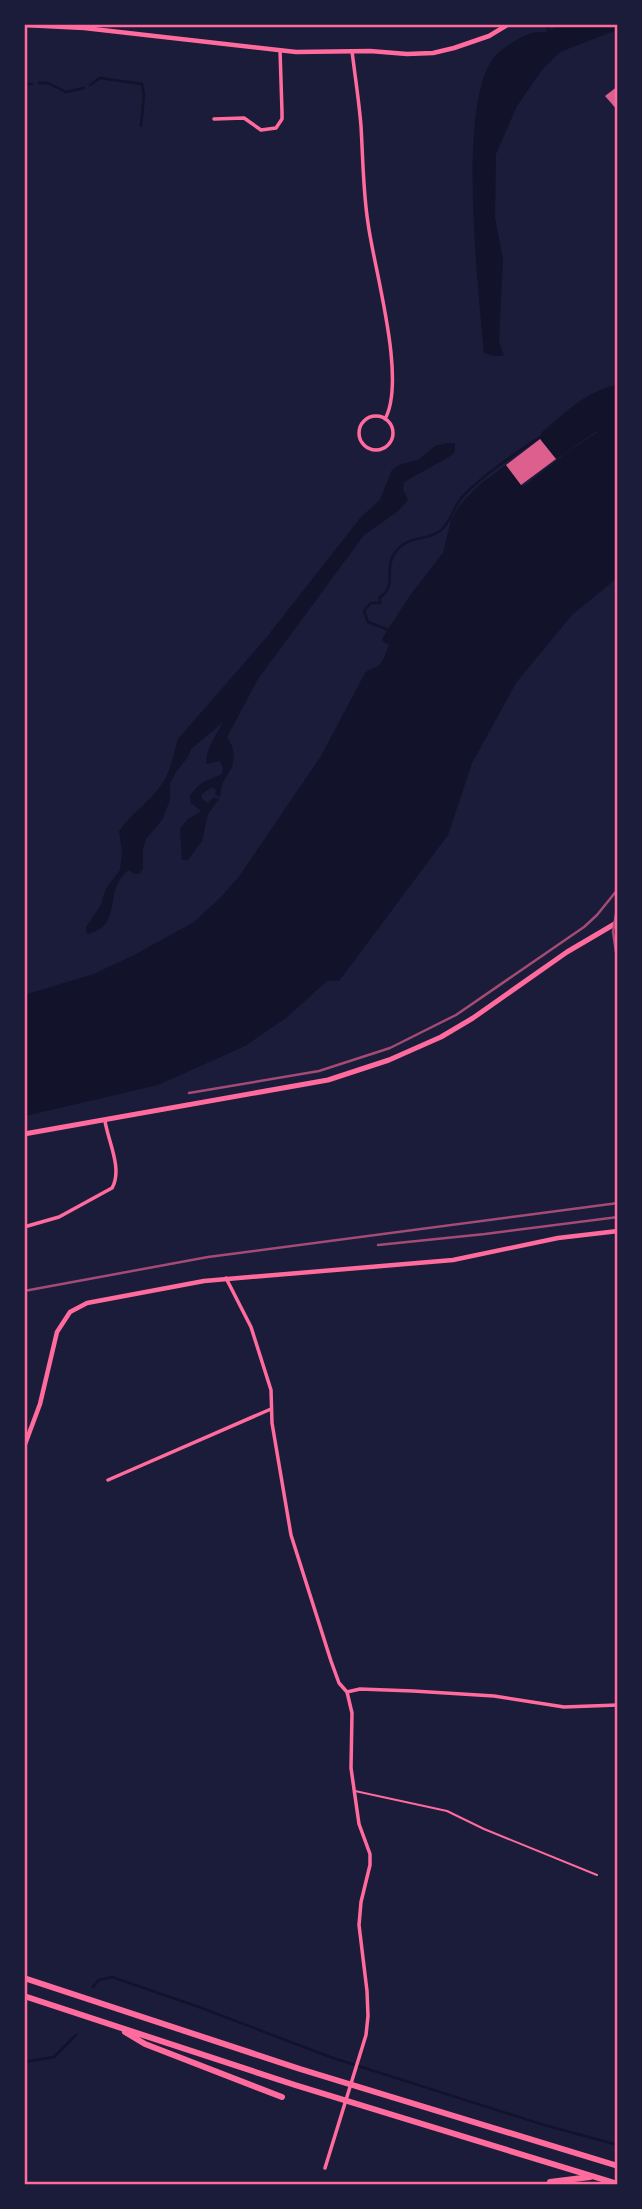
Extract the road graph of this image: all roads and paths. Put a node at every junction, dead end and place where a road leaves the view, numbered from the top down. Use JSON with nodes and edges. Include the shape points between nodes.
{"nodes":[{"id":1,"x":509,"y":24,"type":"edge"},
{"id":2,"x":24,"y":25,"type":"edge"},
{"id":3,"x":280,"y":50,"type":"junction"},
{"id":4,"x":352,"y":51,"type":"junction"},
{"id":5,"x":214,"y":119,"type":"dead end"},
{"id":6,"x":385,"y":419,"type":"junction"},
{"id":7,"x":618,"y":922,"type":"edge"},
{"id":8,"x":105,"y":1119,"type":"junction"},
{"id":9,"x":24,"y":1134,"type":"edge"},
{"id":10,"x":24,"y":1227,"type":"edge"},
{"id":11,"x":618,"y":1231,"type":"edge"},
{"id":12,"x":226,"y":1279,"type":"junction"},
{"id":13,"x":271,"y":1409,"type":"junction"},
{"id":14,"x":24,"y":1447,"type":"edge"},
{"id":15,"x":108,"y":1480,"type":"dead end"},
{"id":16,"x":347,"y":1692,"type":"junction"},
{"id":17,"x":618,"y":1705,"type":"edge"},
{"id":18,"x":354,"y":1791,"type":"junction"},
{"id":19,"x":597,"y":1875,"type":"dead end"},
{"id":20,"x":24,"y":1978,"type":"edge"},
{"id":21,"x":24,"y":1996,"type":"edge"},
{"id":22,"x":114,"y":2026,"type":"junction"},
{"id":23,"x":282,"y":2097,"type":"dead end"},
{"id":24,"x":618,"y":2166,"type":"edge"},
{"id":25,"x":325,"y":2168,"type":"dead end"},
{"id":26,"x":592,"y":2177,"type":"junction"},
{"id":27,"x":550,"y":2182,"type":"dead end"},
{"id":28,"x":618,"y":2184,"type":"edge"}],
"edges":[{"from":1,"to":4,"type":"street","via":[[476,41],[433,53]]},
{"from":2,"to":3,"type":"street"},
{"from":3,"to":4,"type":"street"},
{"from":3,"to":5,"type":"street","via":[[282,119],[276,128],[261,130],[244,118]]},
{"from":4,"to":6,"type":"street","via":[[368,224],[390,349],[391,403]]},
{"from":6,"to":6,"type":"street","via":[[374,416],[360,427],[360,439],[368,448],[380,449],[389,443],[393,434]]},
{"from":7,"to":8,"type":"main road","via":[[473,1018],[389,1060],[328,1080]]},
{"from":8,"to":9,"type":"main road"},
{"from":8,"to":10,"type":"street","via":[[116,1171],[112,1188],[59,1217]]},
{"from":11,"to":12,"type":"street","via":[[453,1259]]},
{"from":12,"to":13,"type":"street","via":[[251,1327],[271,1390]]},
{"from":12,"to":14,"type":"street","via":[[96,1300],[70,1312],[57,1332],[40,1404]]},
{"from":13,"to":15,"type":"street"},
{"from":13,"to":16,"type":"street","via":[[291,1535],[331,1661]]},
{"from":16,"to":17,"type":"street","via":[[413,1690],[564,1707]]},
{"from":16,"to":18,"type":"street","via":[[352,1713]]},
{"from":18,"to":19,"type":"lane","via":[[447,1811]]},
{"from":18,"to":25,"type":"street","via":[[370,1854],[359,1925],[368,2016]]},
{"from":20,"to":24,"type":"highway"},
{"from":21,"to":22,"type":"highway"},
{"from":22,"to":23,"type":"highway","via":[[145,2044]]},
{"from":22,"to":26,"type":"highway"},
{"from":26,"to":27,"type":"highway"},
{"from":26,"to":28,"type":"highway"}]}
